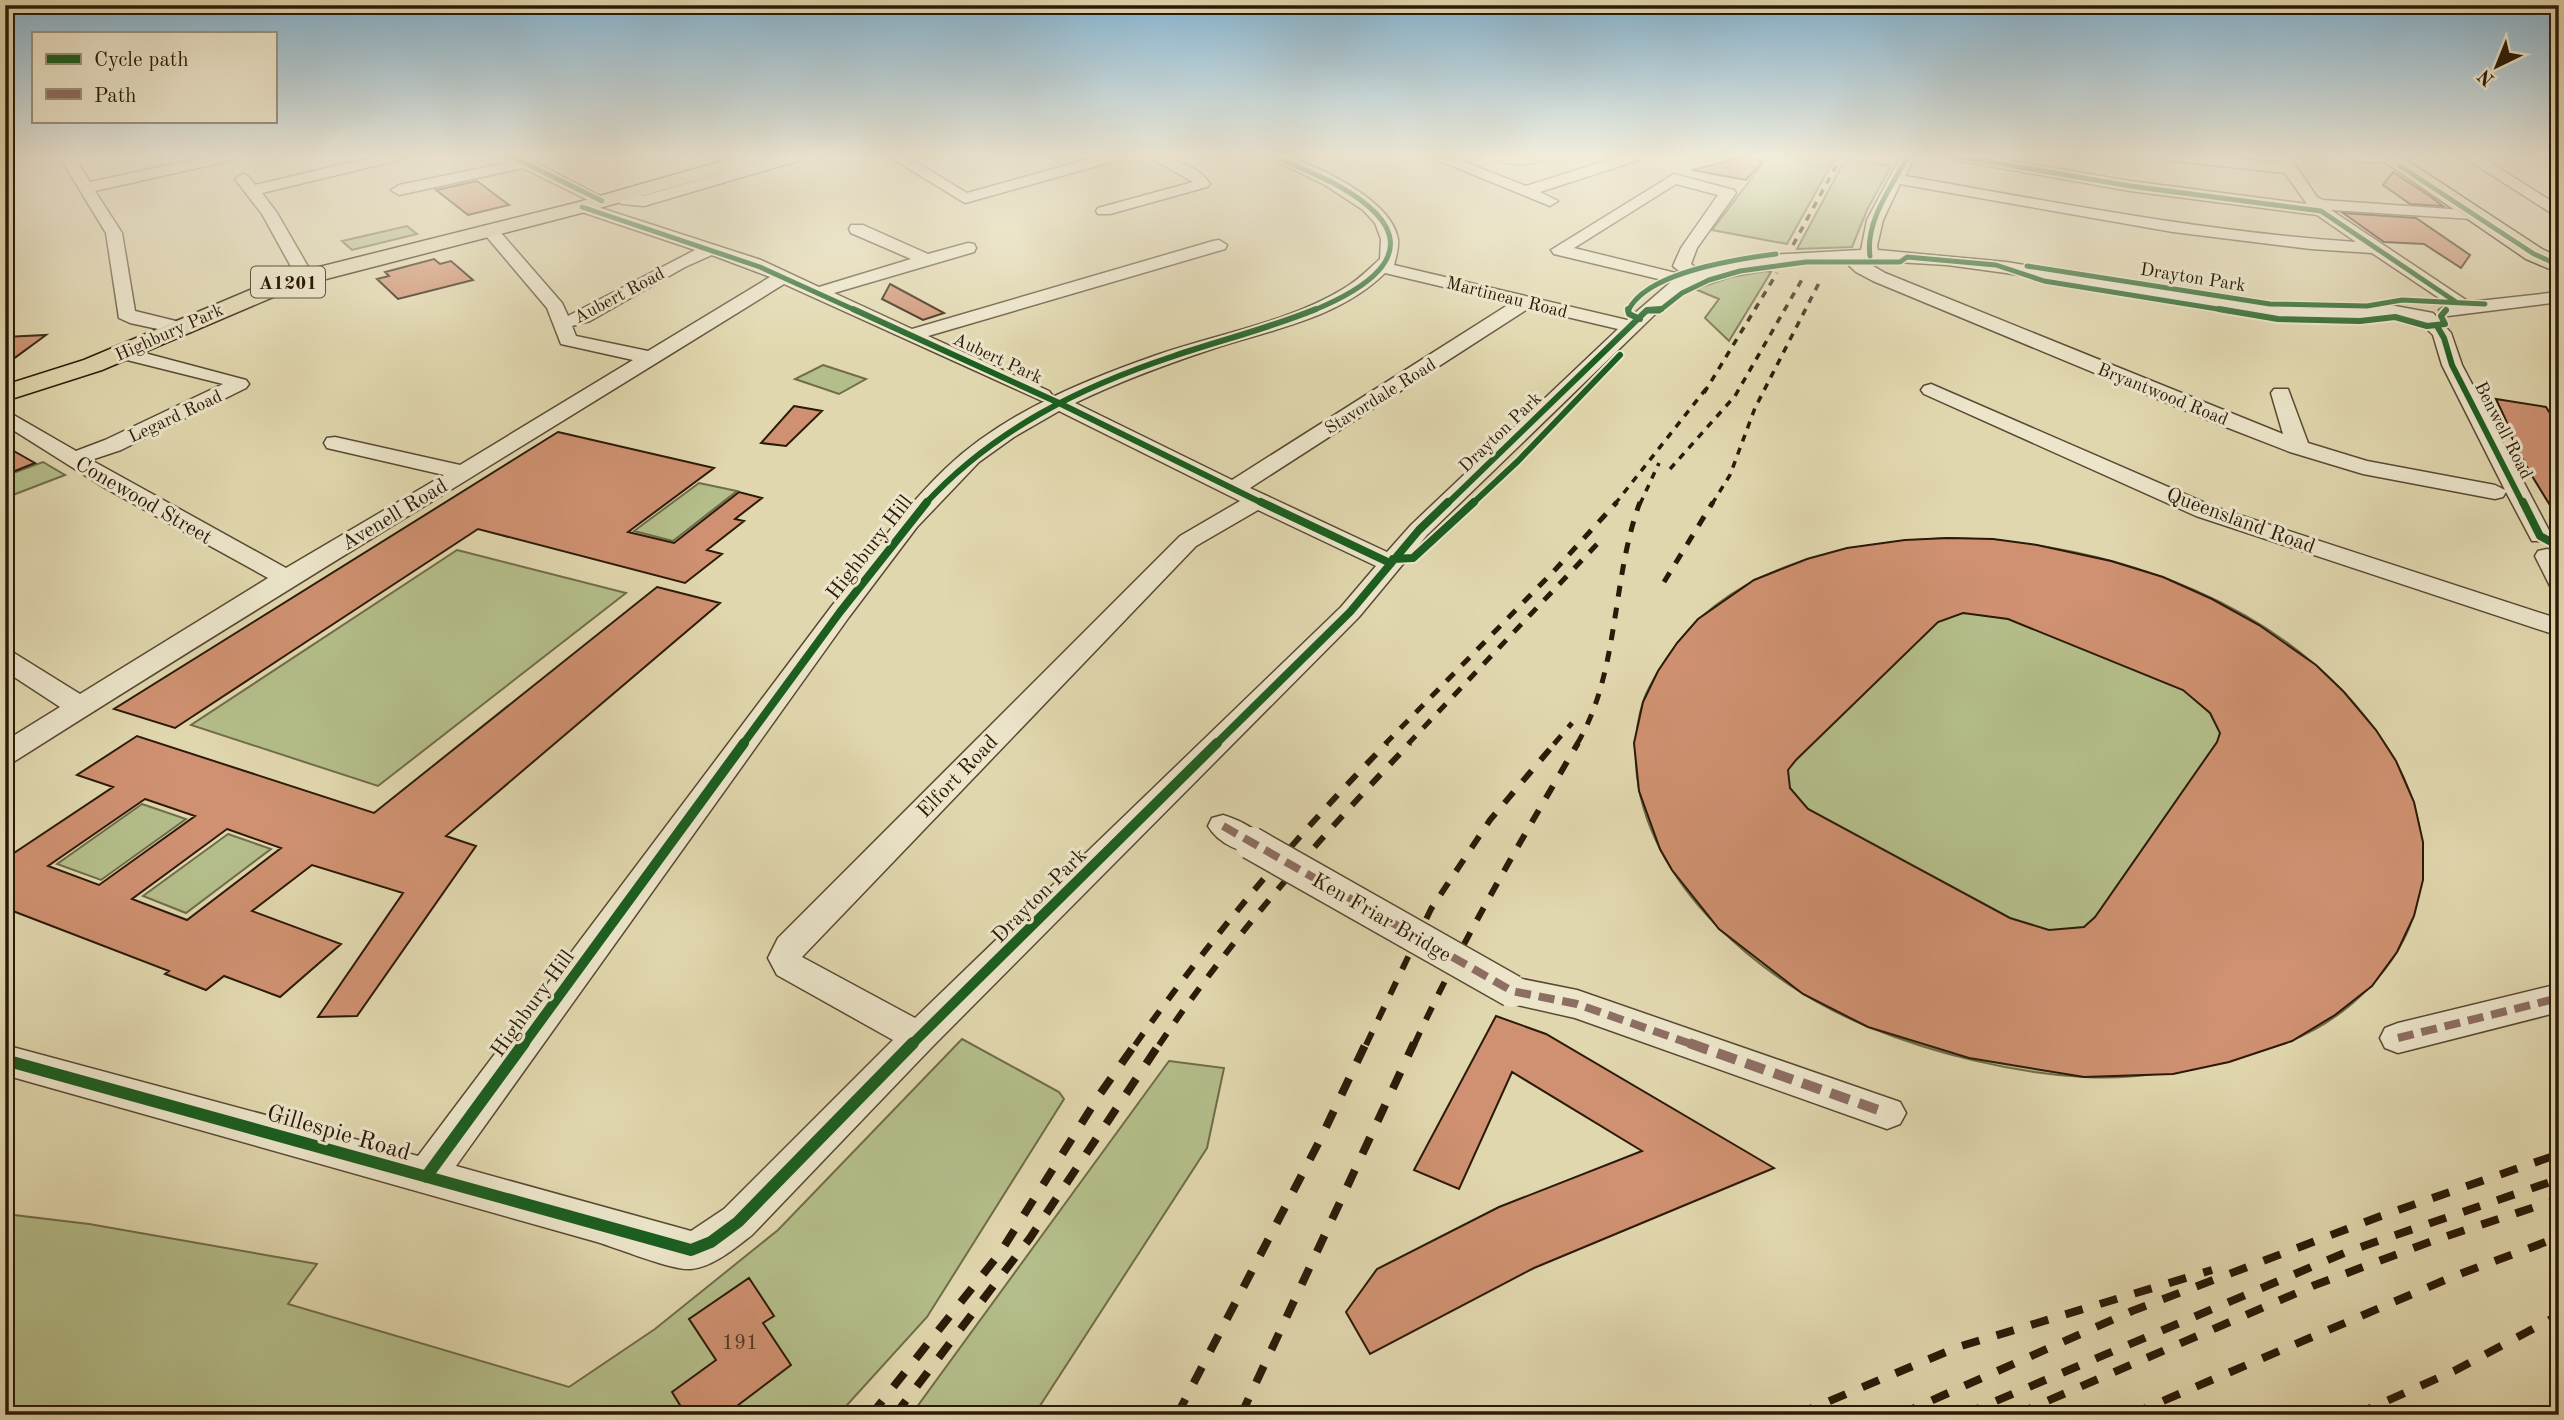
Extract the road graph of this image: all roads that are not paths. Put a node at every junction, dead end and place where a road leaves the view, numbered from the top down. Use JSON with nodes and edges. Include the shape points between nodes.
{"nodes":[{"id":1,"x":107,"y":222,"type":"edge"},
{"id":2,"x":274,"y":222,"type":"edge"},
{"id":3,"x":519,"y":222,"type":"edge"},
{"id":4,"x":650,"y":222,"type":"edge"},
{"id":5,"x":1383,"y":222,"type":"edge"},
{"id":6,"x":1605,"y":222,"type":"edge"},
{"id":7,"x":1707,"y":222,"type":"edge"},
{"id":8,"x":1875,"y":222,"type":"edge"},
{"id":9,"x":2146,"y":222,"type":"edge"},
{"id":10,"x":2338,"y":222,"type":"edge"},
{"id":11,"x":2485,"y":222,"type":"edge"},
{"id":12,"x":857,"y":229,"type":"dead end"},
{"id":13,"x":489,"y":230,"type":"junction"},
{"id":14,"x":1219,"y":245,"type":"dead end"},
{"id":15,"x":968,"y":248,"type":"dead end"},
{"id":16,"x":2374,"y":248,"type":"junction"},
{"id":17,"x":712,"y":249,"type":"junction"},
{"id":18,"x":1847,"y":255,"type":"junction"},
{"id":19,"x":1870,"y":256,"type":"junction"},
{"id":20,"x":927,"y":260,"type":"junction"},
{"id":21,"x":1385,"y":263,"type":"junction"},
{"id":22,"x":2552,"y":265,"type":"edge"},
{"id":23,"x":784,"y":276,"type":"junction"},
{"id":24,"x":1697,"y":276,"type":"junction"},
{"id":25,"x":304,"y":277,"type":"junction"},
{"id":26,"x":1674,"y":277,"type":"dead end"},
{"id":27,"x":817,"y":293,"type":"junction"},
{"id":28,"x":2559,"y":297,"type":"edge"},
{"id":29,"x":1526,"y":302,"type":"junction"},
{"id":30,"x":2469,"y":305,"type":"junction"},
{"id":31,"x":2424,"y":311,"type":"junction"},
{"id":32,"x":564,"y":323,"type":"junction"},
{"id":33,"x":181,"y":327,"type":"junction"},
{"id":34,"x":1632,"y":327,"type":"junction"},
{"id":35,"x":911,"y":335,"type":"junction"},
{"id":36,"x":122,"y":353,"type":"junction"},
{"id":37,"x":651,"y":358,"type":"junction"},
{"id":38,"x":1931,"y":390,"type":"dead end"},
{"id":39,"x":5,"y":393,"type":"edge"},
{"id":40,"x":2281,"y":393,"type":"dead end"},
{"id":41,"x":1050,"y":399,"type":"junction"},
{"id":42,"x":5,"y":416,"type":"edge"},
{"id":43,"x":335,"y":443,"type":"dead end"},
{"id":44,"x":2298,"y":447,"type":"junction"},
{"id":45,"x":73,"y":459,"type":"junction"},
{"id":46,"x":464,"y":473,"type":"junction"},
{"id":47,"x":2495,"y":492,"type":"dead end"},
{"id":48,"x":1245,"y":495,"type":"junction"},
{"id":49,"x":1390,"y":563,"type":"junction"},
{"id":50,"x":286,"y":578,"type":"junction"},
{"id":51,"x":2559,"y":582,"type":"edge"},
{"id":52,"x":2559,"y":628,"type":"edge"},
{"id":53,"x":5,"y":659,"type":"edge"},
{"id":54,"x":86,"y":705,"type":"junction"},
{"id":55,"x":5,"y":754,"type":"edge"},
{"id":56,"x":1223,"y":826,"type":"dead end"},
{"id":57,"x":2559,"y":998,"type":"edge"},
{"id":58,"x":919,"y":1037,"type":"junction"},
{"id":59,"x":2398,"y":1038,"type":"dead end"},
{"id":60,"x":5,"y":1060,"type":"edge"},
{"id":61,"x":1887,"y":1113,"type":"dead end"},
{"id":62,"x":426,"y":1177,"type":"junction"},
{"id":63,"x":702,"y":1247,"type":"joint"}],
"edges":[{"from":1,"to":33,"type":"street","via":[[114,233],[126,314]]},
{"from":2,"to":25,"type":"street"},
{"from":3,"to":13,"type":"main road","name":"Highbury Park","number":"A1201"},
{"from":4,"to":17,"type":"street","name":"Aubert Park"},
{"from":5,"to":21,"type":"street","via":[[1391,247]]},
{"from":6,"to":26,"type":"street","via":[[1560,250]]},
{"from":7,"to":24,"type":"street","via":[[1682,266]]},
{"from":8,"to":19,"type":"street","via":[[1867,249]]},
{"from":9,"to":16,"type":"street"},
{"from":10,"to":16,"type":"street"},
{"from":11,"to":22,"type":"highway"},
{"from":12,"to":20,"type":"street"},
{"from":13,"to":25,"type":"main road","name":"Highbury Park","number":"A1201"},
{"from":13,"to":32,"type":"street","via":[[556,307]]},
{"from":14,"to":35,"type":"street"},
{"from":15,"to":20,"type":"street"},
{"from":16,"to":30,"type":"street"},
{"from":17,"to":23,"type":"street","name":"Aubert Park"},
{"from":17,"to":32,"type":"street","name":"Aubert Road"},
{"from":18,"to":19,"type":"street","name":"Drayton Park"},
{"from":18,"to":24,"type":"street","name":"Drayton Park","via":[[1778,259]]},
{"from":18,"to":44,"type":"street","name":"Bryantwood Road","via":[[1879,277]]},
{"from":19,"to":31,"type":"street","name":"Drayton Park","via":[[1965,262],[2267,310],[2322,314],[2395,311],[2410,316]]},
{"from":20,"to":27,"type":"street"},
{"from":21,"to":29,"type":"street","name":"Martineau Road"},
{"from":21,"to":41,"type":"street","name":"Highbury Hill","via":[[1359,288],[1330,305]]},
{"from":23,"to":27,"type":"street","name":"Aubert Park"},
{"from":23,"to":37,"type":"street","name":"Avenell Road"},
{"from":24,"to":34,"type":"street","name":"Drayton Park","via":[[1664,293]]},
{"from":25,"to":33,"type":"main road","name":"Highbury Park","number":"A1201"},
{"from":27,"to":35,"type":"street","name":"Aubert Park"},
{"from":28,"to":30,"type":"street","name":"Drayton Park"},
{"from":29,"to":34,"type":"street","name":"Martineau Road"},
{"from":29,"to":48,"type":"street","name":"Stavordale Road"},
{"from":30,"to":31,"type":"street","name":"Drayton Park"},
{"from":31,"to":51,"type":"street","name":"Benwell Road","via":[[2442,333],[2452,365]]},
{"from":32,"to":37,"type":"street","via":[[568,340]]},
{"from":33,"to":36,"type":"main road","name":"Highbury Park","number":"A1201"},
{"from":34,"to":49,"type":"street","name":"Drayton Park"},
{"from":35,"to":41,"type":"street","name":"Aubert Park"},
{"from":36,"to":39,"type":"main road","name":"Highbury Park","number":"A1201"},
{"from":36,"to":45,"type":"street","name":"Legard Road","via":[[243,384]]},
{"from":37,"to":46,"type":"street","name":"Avenell Road"},
{"from":38,"to":52,"type":"street","name":"Queensland Road","via":[[2204,511]]},
{"from":40,"to":44,"type":"street"},
{"from":41,"to":48,"type":"street","name":"Aubert Park"},
{"from":41,"to":62,"type":"street","name":"Highbury Hill","via":[[955,472],[909,520]]},
{"from":42,"to":45,"type":"street","name":"Conewood Street"},
{"from":43,"to":46,"type":"street"},
{"from":44,"to":47,"type":"street","name":"Bryantwood Road","via":[[2363,467]]},
{"from":45,"to":50,"type":"street","name":"Conewood Street"},
{"from":46,"to":50,"type":"street","name":"Avenell Road"},
{"from":48,"to":49,"type":"street","name":"Aubert Park"},
{"from":48,"to":58,"type":"street","name":"Elfort Road","via":[[1188,541],[790,947],[785,958],[789,966]]},
{"from":49,"to":58,"type":"street","name":"Drayton Park","via":[[1350,612]]},
{"from":50,"to":54,"type":"street","name":"Avenell Road"},
{"from":53,"to":54,"type":"street","via":[[71,701]]},
{"from":54,"to":55,"type":"street","name":"Avenell Road"},
{"from":56,"to":61,"type":"street","name":"Ken Friar Bridge","bridge":true,"via":[[1512,991],[1577,1004]]},
{"from":57,"to":59,"type":"street"},
{"from":58,"to":63,"type":"street","name":"Drayton Park","via":[[758,1203]]},
{"from":60,"to":62,"type":"street","name":"Gillespie Road"},
{"from":62,"to":63,"type":"street","name":"Gillespie Road","via":[[677,1248]]}]}
